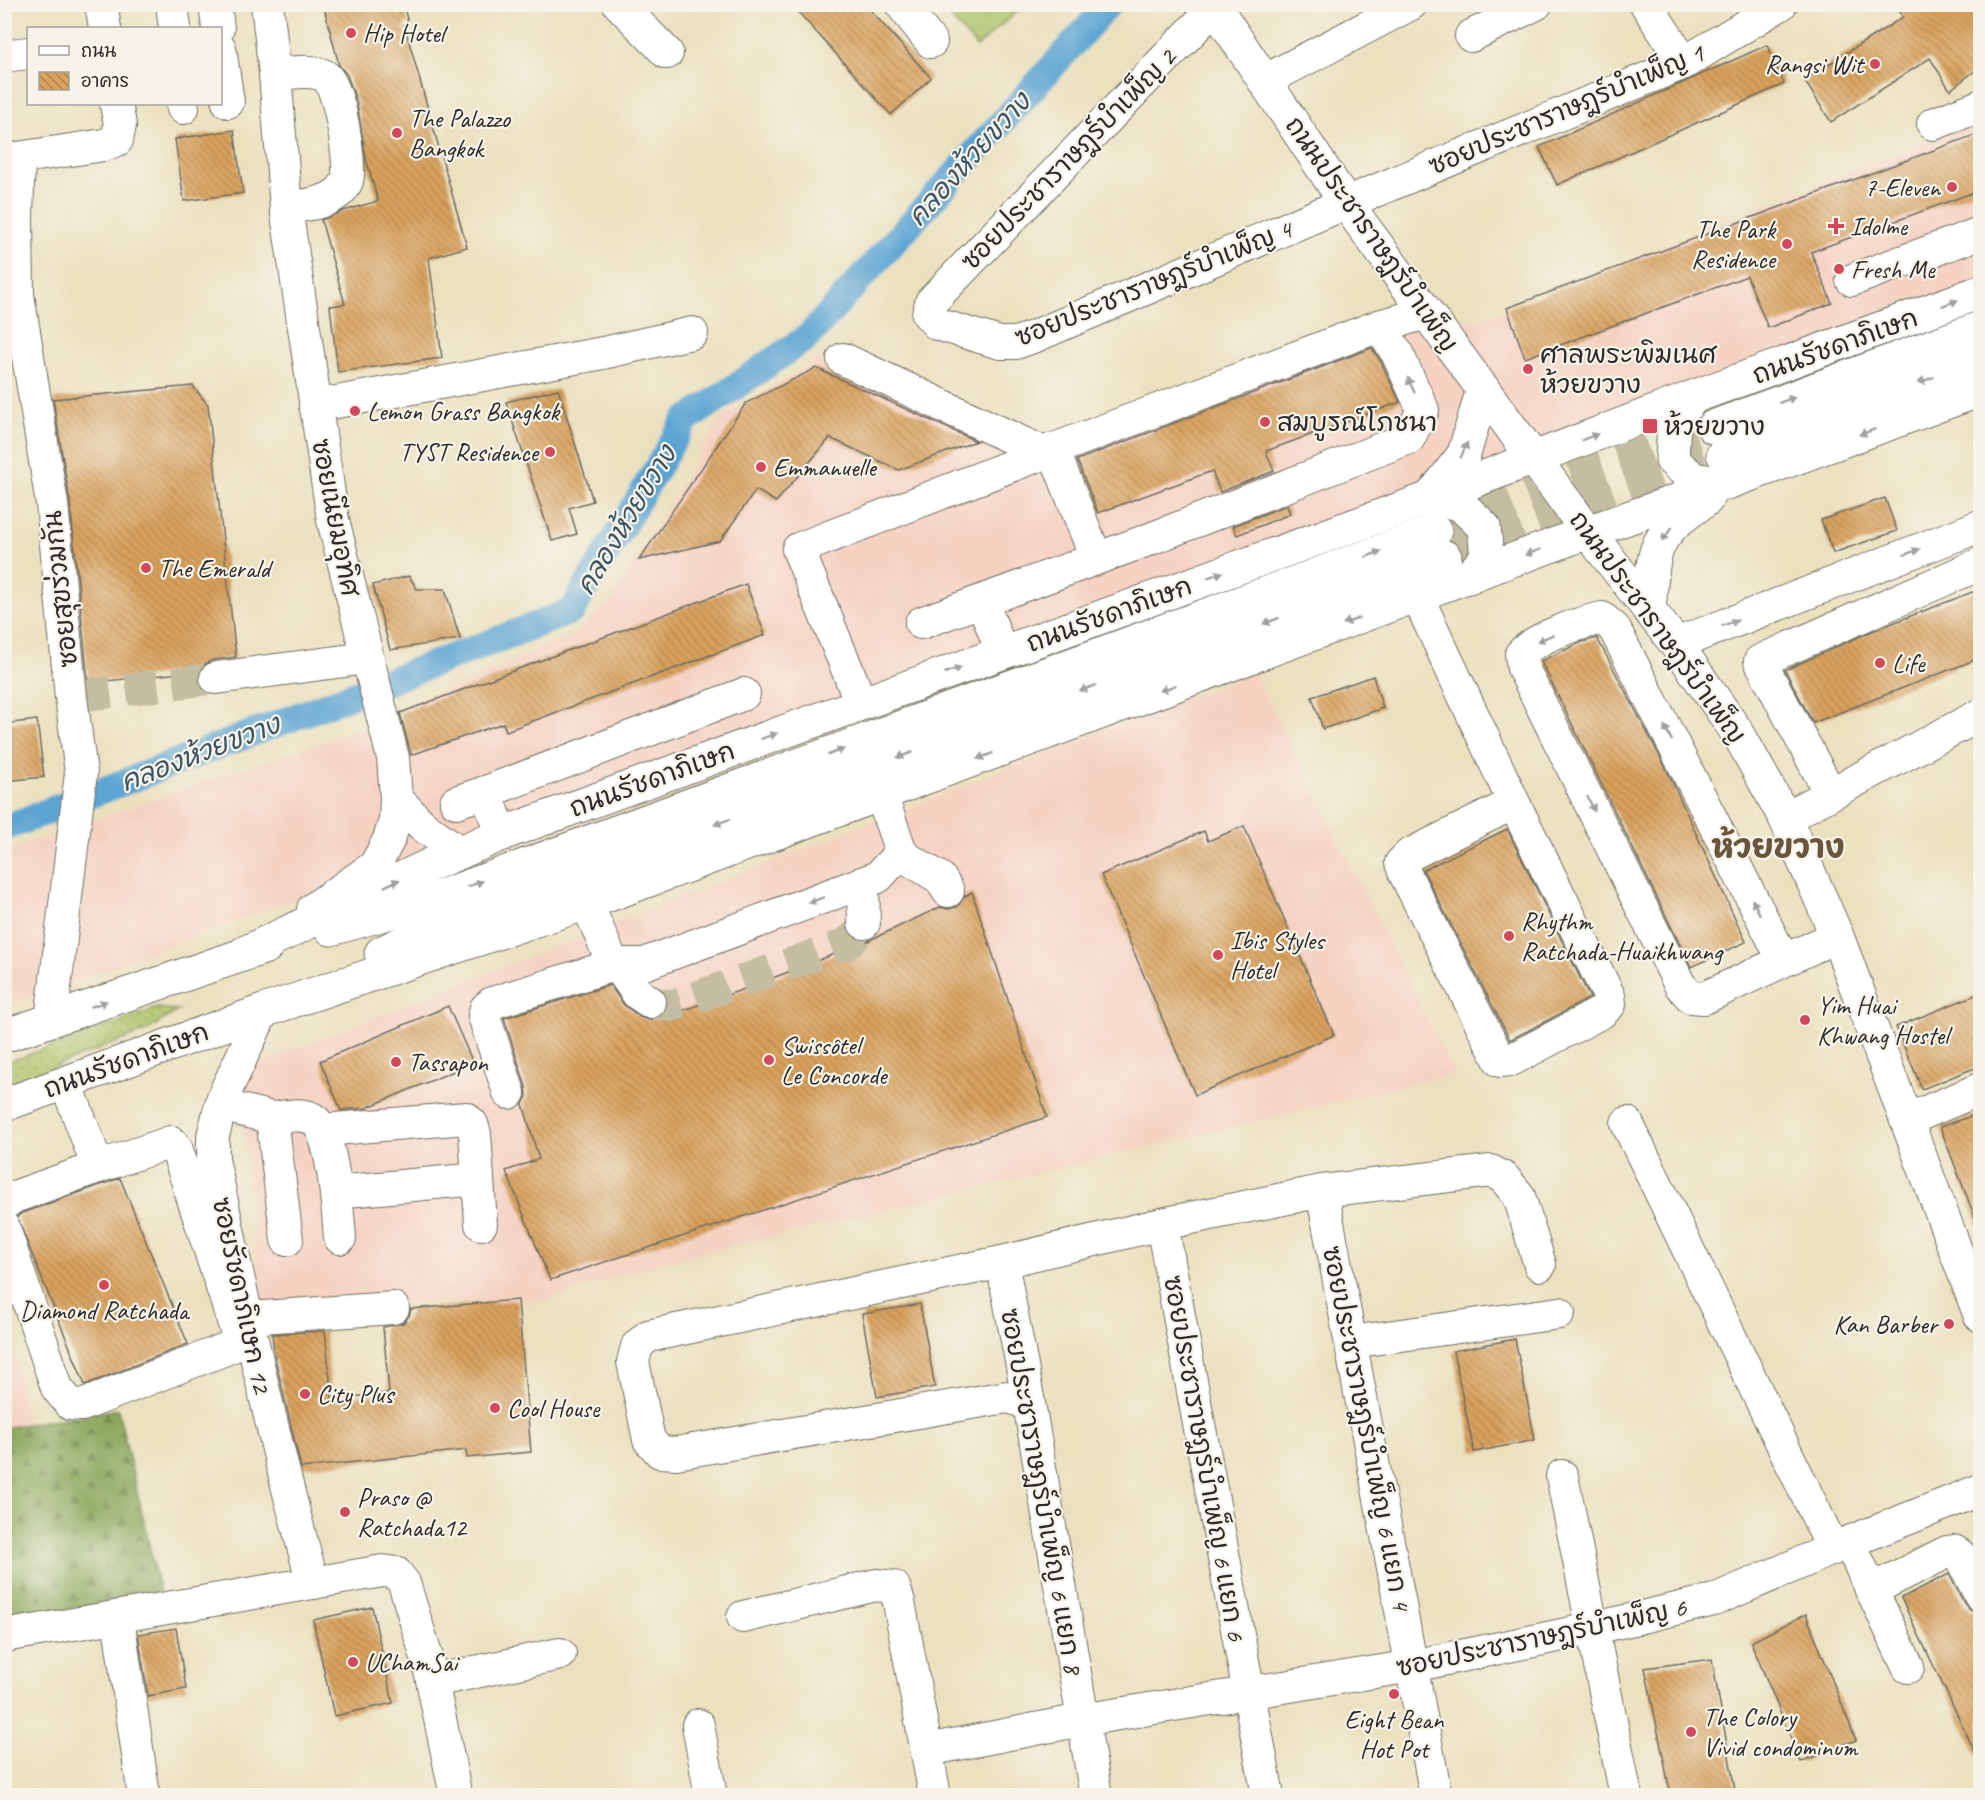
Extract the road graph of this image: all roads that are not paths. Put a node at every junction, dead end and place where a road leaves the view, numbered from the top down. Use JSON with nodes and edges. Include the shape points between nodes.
{"nodes":[{"id":1,"x":101,"y":4,"type":"edge"},
{"id":2,"x":172,"y":4,"type":"edge"},
{"id":3,"x":215,"y":4,"type":"edge"},
{"id":4,"x":267,"y":4,"type":"edge"},
{"id":5,"x":619,"y":4,"type":"edge"},
{"id":6,"x":901,"y":4,"type":"edge"},
{"id":7,"x":1411,"y":4,"type":"edge"},
{"id":8,"x":1536,"y":4,"type":"edge"},
{"id":9,"x":1646,"y":4,"type":"edge"},
{"id":10,"x":1781,"y":4,"type":"edge"},
{"id":11,"x":1214,"y":6,"type":"edge"},
{"id":12,"x":105,"y":27,"type":"edge"},
{"id":13,"x":175,"y":27,"type":"edge"},
{"id":14,"x":218,"y":27,"type":"edge"},
{"id":15,"x":1471,"y":36,"type":"dead end"},
{"id":16,"x":931,"y":42,"type":"dead end"},
{"id":17,"x":27,"y":52,"type":"edge"},
{"id":18,"x":667,"y":53,"type":"dead end"},
{"id":19,"x":4,"y":56,"type":"edge"},
{"id":20,"x":222,"y":62,"type":"edge"},
{"id":21,"x":1684,"y":63,"type":"junction"},
{"id":22,"x":275,"y":74,"type":"junction"},
{"id":23,"x":1264,"y":81,"type":"junction"},
{"id":24,"x":228,"y":102,"type":"dead end"},
{"id":25,"x":116,"y":105,"type":"edge"},
{"id":26,"x":1980,"y":106,"type":"edge"},
{"id":27,"x":1933,"y":124,"type":"dead end"},
{"id":28,"x":12,"y":159,"type":"edge"},
{"id":29,"x":1346,"y":203,"type":"junction"},
{"id":30,"x":286,"y":208,"type":"junction"},
{"id":31,"x":1980,"y":233,"type":"edge"},
{"id":32,"x":11,"y":257,"type":"edge"},
{"id":33,"x":1852,"y":280,"type":"dead end"},
{"id":34,"x":1980,"y":292,"type":"edge"},
{"id":35,"x":1427,"y":313,"type":"junction"},
{"id":36,"x":928,"y":314,"type":"joint"},
{"id":37,"x":1379,"y":326,"type":"junction"},
{"id":38,"x":1980,"y":328,"type":"edge"},
{"id":39,"x":692,"y":333,"type":"dead end"},
{"id":40,"x":843,"y":359,"type":"dead end"},
{"id":41,"x":1980,"y":359,"type":"edge"},
{"id":42,"x":1483,"y":389,"type":"junction"},
{"id":43,"x":1980,"y":390,"type":"edge"},
{"id":44,"x":1693,"y":397,"type":"junction"},
{"id":45,"x":315,"y":406,"type":"junction"},
{"id":46,"x":1048,"y":451,"type":"junction"},
{"id":47,"x":1721,"y":455,"type":"junction"},
{"id":48,"x":1535,"y":459,"type":"junction"},
{"id":49,"x":1430,"y":498,"type":"junction"},
{"id":50,"x":1980,"y":526,"type":"edge"},
{"id":51,"x":1588,"y":532,"type":"junction"},
{"id":52,"x":1449,"y":555,"type":"junction"},
{"id":53,"x":1096,"y":558,"type":"junction"},
{"id":54,"x":1980,"y":564,"type":"edge"},
{"id":55,"x":1417,"y":596,"type":"junction"},
{"id":56,"x":982,"y":601,"type":"junction"},
{"id":57,"x":1649,"y":608,"type":"junction"},
{"id":58,"x":921,"y":623,"type":"dead end"},
{"id":59,"x":1676,"y":644,"type":"junction"},
{"id":60,"x":1002,"y":652,"type":"junction"},
{"id":61,"x":368,"y":665,"type":"junction"},
{"id":62,"x":216,"y":678,"type":"tunnel mouth"},
{"id":63,"x":744,"y":694,"type":"dead end"},
{"id":64,"x":861,"y":703,"type":"junction"},
{"id":65,"x":1980,"y":715,"type":"edge"},
{"id":66,"x":486,"y":792,"type":"junction"},
{"id":67,"x":1830,"y":793,"type":"junction"},
{"id":68,"x":881,"y":794,"type":"junction"},
{"id":69,"x":396,"y":798,"type":"junction"},
{"id":70,"x":456,"y":802,"type":"dead end"},
{"id":71,"x":1514,"y":803,"type":"junction"},
{"id":72,"x":1785,"y":818,"type":"junction"},
{"id":73,"x":502,"y":834,"type":"junction"},
{"id":74,"x":901,"y":852,"type":"junction"},
{"id":75,"x":460,"y":853,"type":"junction"},
{"id":76,"x":863,"y":883,"type":"junction"},
{"id":77,"x":948,"y":891,"type":"dead end"},
{"id":78,"x":587,"y":903,"type":"junction"},
{"id":79,"x":864,"y":923,"type":"tunnel mouth"},
{"id":80,"x":1837,"y":936,"type":"junction"},
{"id":81,"x":244,"y":953,"type":"junction"},
{"id":82,"x":1783,"y":959,"type":"junction"},
{"id":83,"x":617,"y":964,"type":"junction"},
{"id":84,"x":650,"y":1002,"type":"tunnel mouth"},
{"id":85,"x":256,"y":1013,"type":"junction"},
{"id":86,"x":51,"y":1020,"type":"junction"},
{"id":87,"x":4,"y":1036,"type":"edge"},
{"id":88,"x":66,"y":1083,"type":"junction"},
{"id":89,"x":1980,"y":1089,"type":"edge"},
{"id":90,"x":509,"y":1093,"type":"dead end"},
{"id":91,"x":4,"y":1105,"type":"edge"},
{"id":92,"x":221,"y":1105,"type":"junction"},
{"id":93,"x":272,"y":1118,"type":"junction"},
{"id":94,"x":1907,"y":1120,"type":"junction"},
{"id":95,"x":1627,"y":1123,"type":"dead end"},
{"id":96,"x":324,"y":1130,"type":"junction"},
{"id":97,"x":98,"y":1167,"type":"junction"},
{"id":98,"x":478,"y":1179,"type":"junction"},
{"id":99,"x":1322,"y":1191,"type":"junction"},
{"id":100,"x":336,"y":1192,"type":"junction"},
{"id":101,"x":4,"y":1204,"type":"edge"},
{"id":102,"x":482,"y":1224,"type":"dead end"},
{"id":103,"x":1162,"y":1224,"type":"junction"},
{"id":104,"x":4,"y":1228,"type":"edge"},
{"id":105,"x":340,"y":1238,"type":"dead end"},
{"id":106,"x":286,"y":1240,"type":"dead end"},
{"id":107,"x":1002,"y":1262,"type":"junction"},
{"id":108,"x":1540,"y":1265,"type":"dead end"},
{"id":109,"x":1977,"y":1297,"type":"edge"},
{"id":110,"x":393,"y":1308,"type":"dead end"},
{"id":111,"x":1559,"y":1313,"type":"dead end"},
{"id":112,"x":246,"y":1318,"type":"junction"},
{"id":113,"x":1351,"y":1342,"type":"junction"},
{"id":114,"x":1029,"y":1404,"type":"junction"},
{"id":115,"x":1562,"y":1476,"type":"dead end"},
{"id":116,"x":1980,"y":1490,"type":"edge"},
{"id":117,"x":1841,"y":1546,"type":"junction"},
{"id":118,"x":312,"y":1583,"type":"junction"},
{"id":119,"x":1871,"y":1590,"type":"junction"},
{"id":120,"x":1980,"y":1595,"type":"edge"},
{"id":121,"x":743,"y":1617,"type":"dead end"},
{"id":122,"x":118,"y":1618,"type":"junction"},
{"id":123,"x":1591,"y":1629,"type":"junction"},
{"id":124,"x":4,"y":1636,"type":"edge"},
{"id":125,"x":560,"y":1654,"type":"dead end"},
{"id":126,"x":1412,"y":1666,"type":"junction"},
{"id":127,"x":1908,"y":1667,"type":"dead end"},
{"id":128,"x":432,"y":1681,"type":"junction"},
{"id":129,"x":1248,"y":1692,"type":"junction"},
{"id":130,"x":1082,"y":1720,"type":"junction"},
{"id":131,"x":698,"y":1725,"type":"dead end"},
{"id":132,"x":927,"y":1750,"type":"junction"},
{"id":133,"x":144,"y":1796,"type":"edge"},
{"id":134,"x":456,"y":1796,"type":"edge"},
{"id":135,"x":711,"y":1796,"type":"edge"},
{"id":136,"x":935,"y":1796,"type":"edge"},
{"id":137,"x":1096,"y":1796,"type":"edge"},
{"id":138,"x":1268,"y":1796,"type":"edge"},
{"id":139,"x":1436,"y":1796,"type":"edge"},
{"id":140,"x":1626,"y":1796,"type":"edge"}],
"edges":[{"from":1,"to":12,"type":"street"},
{"from":2,"to":13,"type":"street"},
{"from":3,"to":14,"type":"street"},
{"from":4,"to":22,"type":"street","name":"ซอยเนียมอุทิศ"},
{"from":5,"to":18,"type":"street"},
{"from":6,"to":16,"type":"street"},
{"from":7,"to":23,"type":"street"},
{"from":8,"to":15,"type":"street"},
{"from":9,"to":21,"type":"street"},
{"from":10,"to":21,"type":"street","name":"ซอยประชาราษฎร์บำเพ็ญ 1"},
{"from":11,"to":23,"type":"main road","name":"ถนนประชาราษฎร์บำเพ็ญ"},
{"from":11,"to":36,"type":"street","name":"ซอยประชาราษฎร์บำเพ็ญ 2","via":[[931,302]]},
{"from":17,"to":19,"type":"street"},
{"from":20,"to":24,"type":"street"},
{"from":21,"to":29,"type":"street","name":"ซอยประชาราษฎร์บำเพ็ญ 1"},
{"from":22,"to":30,"type":"street","name":"ซอยเนียมอุทิศ"},
{"from":22,"to":30,"type":"street","via":[[317,73],[328,78],[338,105],[345,146],[347,181],[339,192],[326,201]]},
{"from":23,"to":29,"type":"main road","name":"ถนนประชาราษฎร์บำเพ็ญ"},
{"from":25,"to":28,"type":"street","via":[[120,125],[117,140]]},
{"from":26,"to":27,"type":"street"},
{"from":28,"to":32,"type":"street","name":"ซอยสุขร่วมกัน"},
{"from":29,"to":35,"type":"main road","name":"ถนนประชาราษฎร์บำเพ็ญ"},
{"from":29,"to":36,"type":"street","name":"ซอยประชาราษฎร์บำเพ็ญ 4","via":[[1016,343],[1000,343],[937,324]]},
{"from":30,"to":45,"type":"street","name":"ซอยเนียมอุทิศ"},
{"from":31,"to":33,"type":"street"},
{"from":32,"to":86,"type":"street","name":"ซอยสุขร่วมกัน","via":[[52,504],[81,773]]},
{"from":44,"to":34,"type":"main road","name":"ถนนรัชดาภิเษก","one_way":true},
{"from":35,"to":37,"type":"street"},
{"from":35,"to":42,"type":"main road","name":"ถนนประชาราษฎร์บำเพ็ญ"},
{"from":37,"to":46,"type":"street"},
{"from":53,"to":37,"type":"street","one_way":true,"via":[[1409,438],[1423,410],[1397,353]]},
{"from":47,"to":38,"type":"main road","name":"ถนนรัชดาภิเษก","one_way":true},
{"from":39,"to":45,"type":"street"},
{"from":40,"to":46,"type":"street"},
{"from":41,"to":47,"type":"main road","name":"ถนนรัชดาภิเษก","one_way":true},
{"from":42,"to":48,"type":"main road","name":"ถนนประชาราษฎร์บำเพ็ญ"},
{"from":49,"to":42,"type":"main road","one_way":true,"via":[[1464,454]]},
{"from":43,"to":47,"type":"main road","name":"ถนนรัชดาภิเษก","one_way":true},
{"from":44,"to":47,"type":"main road","via":[[1674,423],[1672,460],[1695,480]]},
{"from":48,"to":44,"type":"main road","name":"ถนนรัชดาภิเษก","one_way":true},
{"from":45,"to":61,"type":"street","name":"ซอยเนียมอุทิศ","via":[[333,520]]},
{"from":46,"to":53,"type":"street"},
{"from":46,"to":64,"type":"street","via":[[798,549]]},
{"from":47,"to":51,"type":"main road","name":"ถนนรัชดาภิเษก"},
{"from":47,"to":57,"type":"main road","one_way":true,"via":[[1661,541]]},
{"from":48,"to":49,"type":"main road","name":"ถนนรัชดาภิเษก"},
{"from":48,"to":51,"type":"main road","name":"ถนนประชาราษฎร์บำเพ็ญ"},
{"from":49,"to":52,"type":"main road","via":[[1460,504],[1484,527],[1487,557]]},
{"from":60,"to":49,"type":"main road","name":"ถนนรัชดาภิเษก","one_way":true},
{"from":59,"to":50,"type":"street","one_way":true},
{"from":51,"to":52,"type":"main road","name":"ถนนรัชดาภิเษก","one_way":true},
{"from":51,"to":57,"type":"main road","name":"ถนนประชาราษฎร์บำเพ็ญ"},
{"from":52,"to":55,"type":"main road","name":"ถนนรัชดาภิเษก"},
{"from":81,"to":52,"type":"main road","name":"ถนนรัชดาภิเษก","one_way":true,"via":[[420,904]]},
{"from":52,"to":85,"type":"main road","name":"ถนนรัชดาภิเษก","one_way":true,"via":[[430,930]]},
{"from":53,"to":56,"type":"street"},
{"from":54,"to":67,"type":"street","via":[[1760,661]]},
{"from":55,"to":68,"type":"main road","name":"ถนนรัชดาภิเษก","one_way":true},
{"from":55,"to":71,"type":"street"},
{"from":56,"to":58,"type":"street"},
{"from":56,"to":60,"type":"street"},
{"from":57,"to":59,"type":"main road","name":"ถนนประชาราษฎร์บำเพ็ญ"},
{"from":59,"to":72,"type":"main road","name":"ถนนประชาราษฎร์บำเพ็ญ","via":[[1738,735]]},
{"from":64,"to":60,"type":"main road","name":"ถนนรัชดาภิเษก","one_way":true},
{"from":61,"to":62,"type":"street"},
{"from":61,"to":69,"type":"street","name":"ซอยเนียมอุทิศ","via":[[393,758]]},
{"from":63,"to":66,"type":"street"},
{"from":73,"to":64,"type":"main road","name":"ถนนรัชดาภิเษก","one_way":true},
{"from":65,"to":67,"type":"street"},
{"from":66,"to":70,"type":"street"},
{"from":66,"to":73,"type":"street"},
{"from":67,"to":72,"type":"street"},
{"from":68,"to":74,"type":"street"},
{"from":68,"to":78,"type":"main road","name":"ถนนรัชดาภิเษก"},
{"from":69,"to":75,"type":"street","via":[[422,825]]},
{"from":69,"to":81,"type":"street","name":"ซอยเนียมอุทิศ","via":[[395,821],[375,866]]},
{"from":71,"to":71,"type":"street","via":[[1610,1004],[1512,1060],[1500,1061],[1401,863],[1409,855]]},
{"from":72,"to":80,"type":"main road","name":"ถนนประชาราษฎร์บำเพ็ญ"},
{"from":73,"to":75,"type":"main road","name":"ถนนรัชดาภิเษก"},
{"from":74,"to":76,"type":"street","via":[[878,877]]},
{"from":74,"to":77,"type":"street","via":[[940,878]]},
{"from":81,"to":75,"type":"main road","name":"ถนนรัชดาภิเษก","one_way":true},
{"from":76,"to":79,"type":"street"},
{"from":76,"to":83,"type":"street","one_way":true,"via":[[647,964]]},
{"from":78,"to":83,"type":"street","via":[[606,953]]},
{"from":78,"to":85,"type":"main road","name":"ถนนรัชดาภิเษก"},
{"from":80,"to":82,"type":"street"},
{"from":80,"to":94,"type":"main road","name":"ถนนประชาราษฎร์บำเพ็ญ"},
{"from":86,"to":81,"type":"main road","name":"ถนนรัชดาภิเษก","one_way":true},
{"from":82,"to":82,"type":"street","one_way":true,"via":[[1614,628],[1602,618],[1529,645],[1521,654],[1523,668],[1680,985],[1691,997],[1704,998]]},
{"from":83,"to":84,"type":"street","via":[[638,994]]},
{"from":83,"to":90,"type":"street","via":[[486,1008],[483,1016]]},
{"from":85,"to":88,"type":"main road","name":"ถนนรัชดาภิเษก"},
{"from":85,"to":92,"type":"street","name":"ซอยรัชดาภิเษก 12"},
{"from":86,"to":87,"type":"main road","name":"ถนนรัชดาภิเษก"},
{"from":88,"to":91,"type":"main road","name":"ถนนรัชดาภิเษก"},
{"from":88,"to":97,"type":"street"},
{"from":89,"to":94,"type":"street"},
{"from":92,"to":93,"type":"street"},
{"from":92,"to":112,"type":"street","name":"ซอยรัชดาภิเษก 12","via":[[213,1136],[213,1159]]},
{"from":93,"to":96,"type":"street","via":[[303,1115],[314,1119]]},
{"from":93,"to":106,"type":"street"},
{"from":94,"to":109,"type":"main road","name":"ถนนประชาราษฎร์บำเพ็ญ"},
{"from":95,"to":117,"type":"street"},
{"from":96,"to":98,"type":"street","via":[[466,1118],[475,1134]]},
{"from":96,"to":100,"type":"street"},
{"from":97,"to":101,"type":"street"},
{"from":97,"to":104,"type":"street","via":[[171,1142],[176,1147],[237,1333],[238,1341],[233,1346],[82,1405],[70,1404],[57,1388]]},
{"from":98,"to":100,"type":"street"},
{"from":98,"to":102,"type":"street"},
{"from":99,"to":103,"type":"street"},
{"from":99,"to":108,"type":"street","via":[[1491,1171],[1504,1178],[1519,1196]]},
{"from":99,"to":113,"type":"street","name":"ซอยประชาราษฎร์บำเพ็ญ 6 แยก 4"},
{"from":100,"to":105,"type":"street"},
{"from":103,"to":107,"type":"street"},
{"from":103,"to":129,"type":"street","name":"ซอยประชาราษฎร์บำเพ็ญ 6 แยก 6"},
{"from":107,"to":114,"type":"street","name":"ซอยประชาราษฎร์บำเพ็ญ 6 แยก 8"},
{"from":107,"to":114,"type":"street","via":[[648,1336],[637,1346],[633,1362],[649,1440],[660,1452],[676,1453],[1007,1396]]},
{"from":110,"to":112,"type":"street"},
{"from":111,"to":113,"type":"street"},
{"from":112,"to":118,"type":"street","name":"ซอยรัชดาภิเษก 12"},
{"from":113,"to":126,"type":"street","name":"ซอยประชาราษฎร์บำเพ็ญ 6 แยก 4"},
{"from":114,"to":130,"type":"street","name":"ซอยประชาราษฎร์บำเพ็ญ 6 แยก 8"},
{"from":115,"to":123,"type":"street"},
{"from":116,"to":117,"type":"street","name":"ซอยประชาราษฎร์บำเพ็ญ 6"},
{"from":117,"to":119,"type":"street"},
{"from":117,"to":123,"type":"street","name":"ซอยประชาราษฎร์บำเพ็ญ 6","via":[[1714,1600]]},
{"from":118,"to":122,"type":"street"},
{"from":118,"to":128,"type":"street","via":[[383,1571],[396,1573],[404,1583]]},
{"from":119,"to":120,"type":"street","via":[[1954,1551],[1960,1555]]},
{"from":119,"to":127,"type":"street"},
{"from":121,"to":132,"type":"street","via":[[876,1585],[894,1587]]},
{"from":122,"to":124,"type":"street"},
{"from":122,"to":133,"type":"street"},
{"from":123,"to":126,"type":"street","name":"ซอยประชาราษฎร์บำเพ็ญ 6"},
{"from":123,"to":140,"type":"street"},
{"from":125,"to":128,"type":"street"},
{"from":126,"to":129,"type":"street","name":"ซอยประชาราษฎร์บำเพ็ญ 6"},
{"from":126,"to":139,"type":"street","name":"ซอยประชาราษฎร์บำเพ็ญ 6 แยก 4"},
{"from":128,"to":134,"type":"street"},
{"from":129,"to":130,"type":"street","name":"ซอยประชาราษฎร์บำเพ็ญ 6"},
{"from":129,"to":138,"type":"street","name":"ซอยประชาราษฎร์บำเพ็ญ 6 แยก 6"},
{"from":130,"to":132,"type":"street","name":"ซอยประชาราษฎร์บำเพ็ญ 6"},
{"from":130,"to":137,"type":"street","name":"ซอยประชาราษฎร์บำเพ็ญ 6 แยก 8"},
{"from":131,"to":135,"type":"street"},
{"from":132,"to":136,"type":"street"}]}
